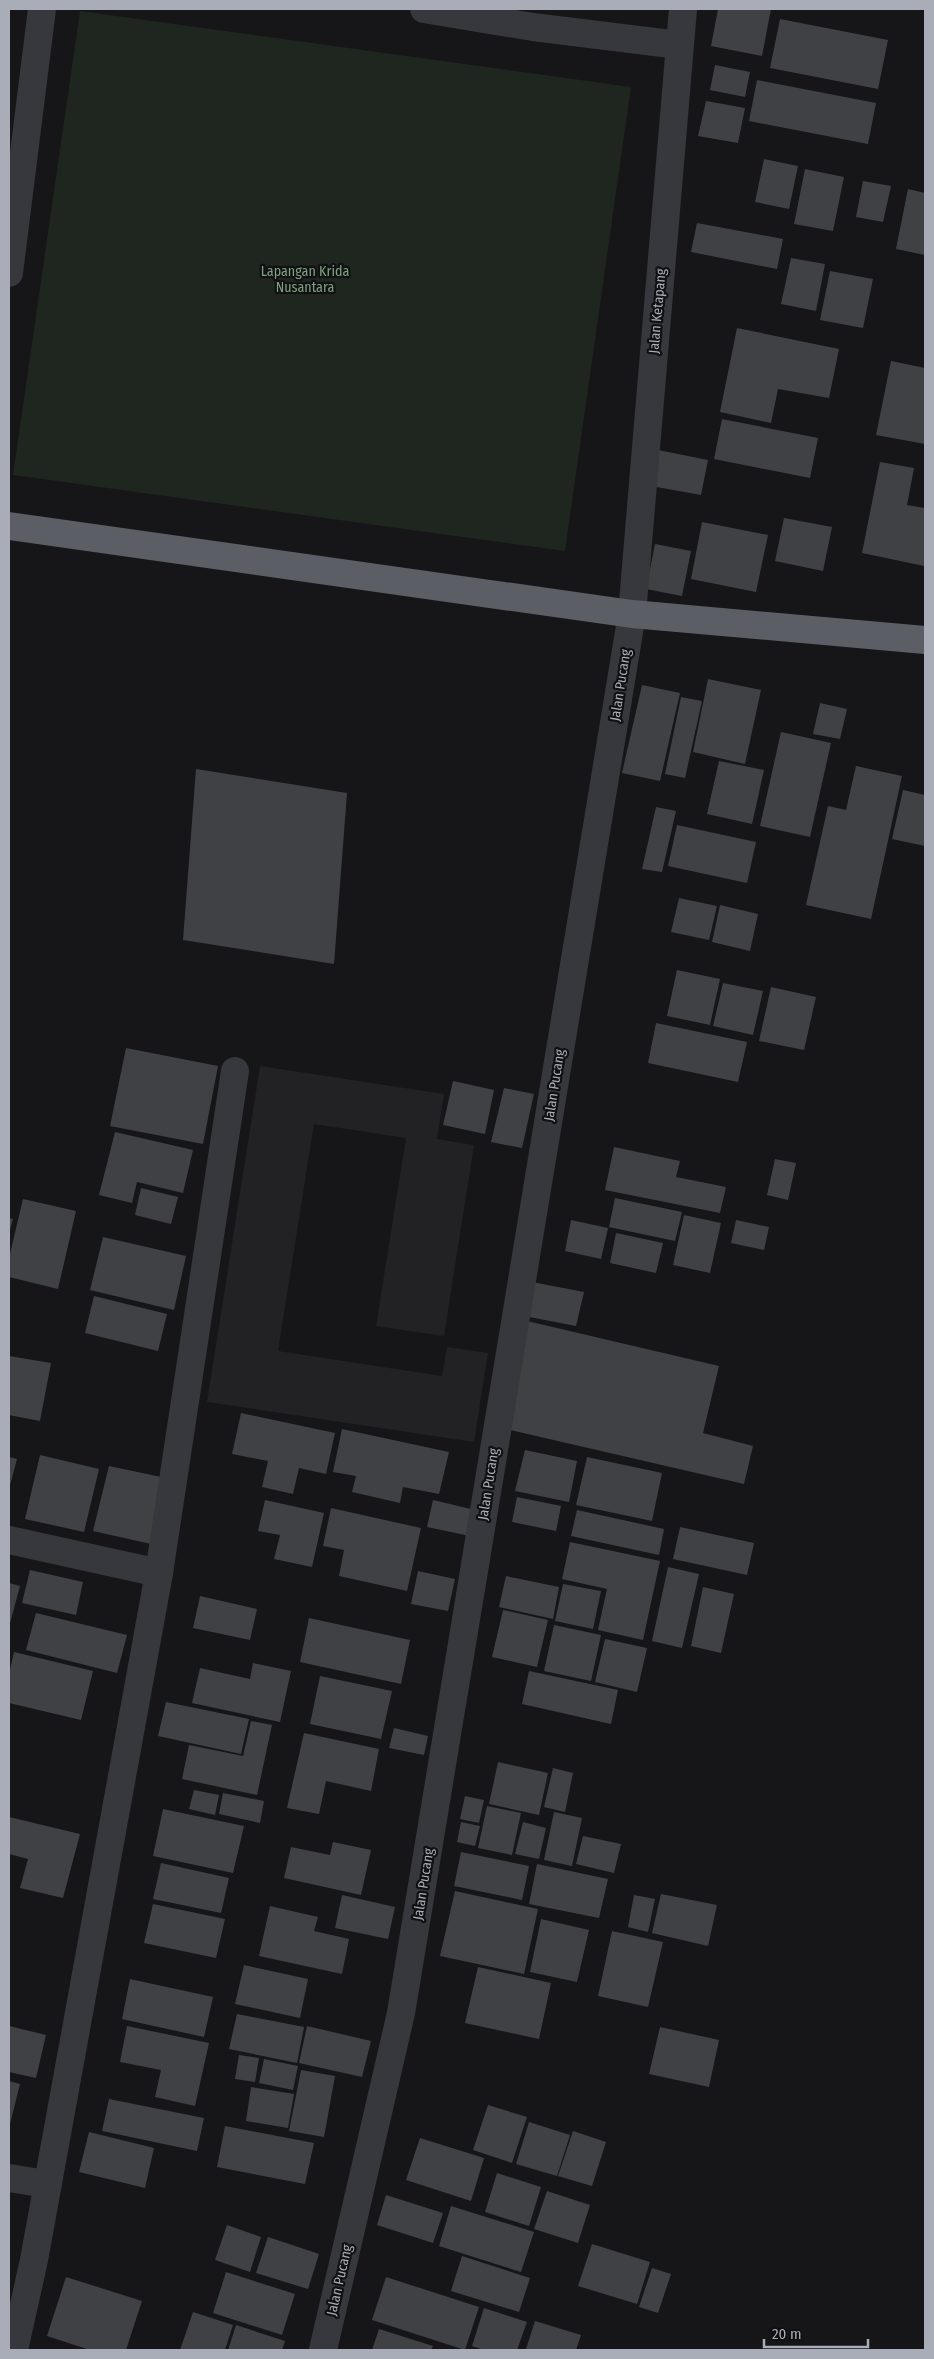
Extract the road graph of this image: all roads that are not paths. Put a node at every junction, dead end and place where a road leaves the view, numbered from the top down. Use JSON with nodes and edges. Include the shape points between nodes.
{"nodes":[{"id":1,"x":42,"y":9,"type":"edge"},
{"id":2,"x":683,"y":9,"type":"edge"},
{"id":3,"x":434,"y":10,"type":"edge"},
{"id":4,"x":679,"y":45,"type":"junction"},
{"id":5,"x":9,"y":273,"type":"edge"},
{"id":6,"x":9,"y":526,"type":"edge"},
{"id":7,"x":632,"y":614,"type":"junction"},
{"id":8,"x":925,"y":640,"type":"edge"},
{"id":9,"x":235,"y":1071,"type":"dead end"},
{"id":10,"x":9,"y":1540,"type":"edge"},
{"id":11,"x":159,"y":1573,"type":"junction"},
{"id":12,"x":9,"y":2178,"type":"edge"},
{"id":13,"x":46,"y":2184,"type":"junction"},
{"id":14,"x":14,"y":2350,"type":"edge"},
{"id":15,"x":323,"y":2350,"type":"edge"}],
"edges":[{"from":1,"to":5,"type":"street"},
{"from":2,"to":4,"type":"street","name":"Jalan Ketapang"},
{"from":3,"to":4,"type":"street"},
{"from":4,"to":7,"type":"street","name":"Jalan Ketapang"},
{"from":6,"to":7,"type":"highway"},
{"from":7,"to":8,"type":"highway"},
{"from":7,"to":15,"type":"street","name":"Jalan Pucang","via":[[401,2013]]},
{"from":9,"to":11,"type":"street"},
{"from":10,"to":11,"type":"street"},
{"from":11,"to":13,"type":"street"},
{"from":12,"to":13,"type":"street"},
{"from":13,"to":14,"type":"street","via":[[34,2260]]}]}
